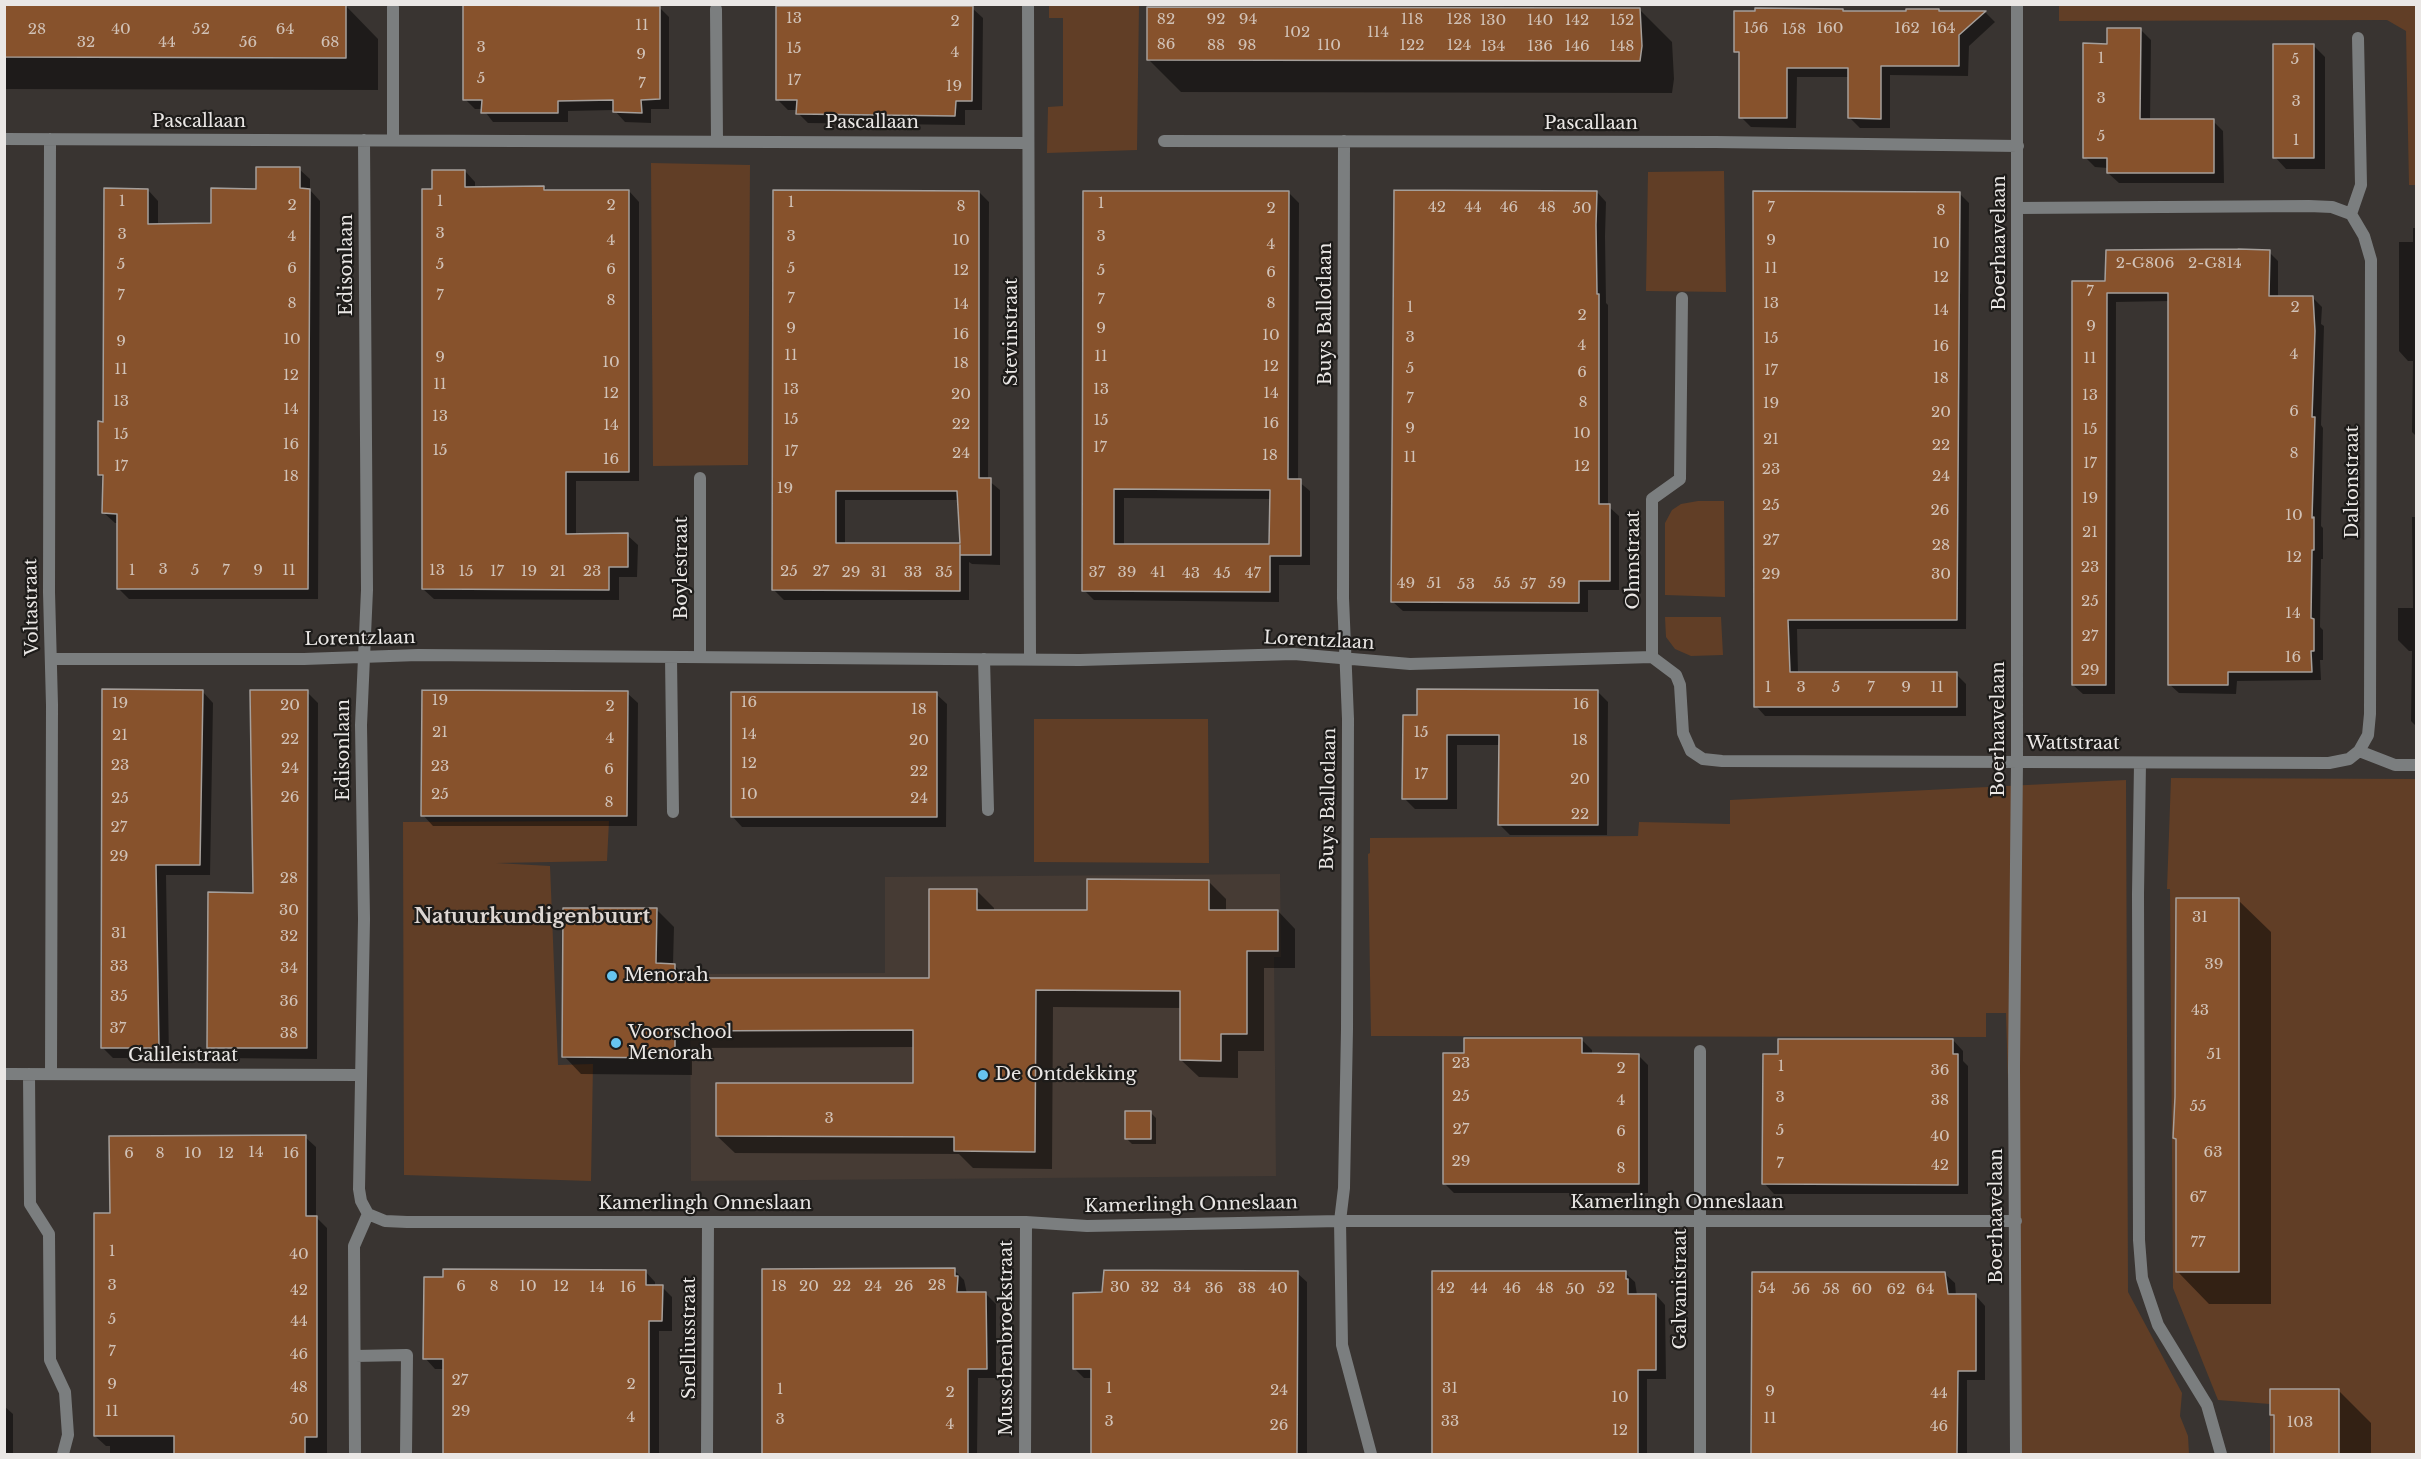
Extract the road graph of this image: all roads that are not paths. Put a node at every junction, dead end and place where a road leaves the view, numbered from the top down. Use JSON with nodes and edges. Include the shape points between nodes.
{"nodes":[{"id":1,"x":1028,"y":4,"type":"edge"},
{"id":2,"x":2017,"y":4,"type":"edge"},
{"id":3,"x":393,"y":7,"type":"dead end"},
{"id":4,"x":716,"y":9,"type":"dead end"},
{"id":5,"x":2358,"y":38,"type":"dead end"},
{"id":6,"x":4,"y":139,"type":"edge"},
{"id":7,"x":50,"y":139,"type":"junction"},
{"id":8,"x":364,"y":140,"type":"junction"},
{"id":9,"x":393,"y":140,"type":"junction"},
{"id":10,"x":717,"y":141,"type":"junction"},
{"id":11,"x":1164,"y":141,"type":"dead end"},
{"id":12,"x":1344,"y":141,"type":"junction"},
{"id":13,"x":1028,"y":142,"type":"junction"},
{"id":14,"x":2018,"y":146,"type":"junction"},
{"id":15,"x":2018,"y":208,"type":"junction"},
{"id":16,"x":2351,"y":214,"type":"junction"},
{"id":17,"x":1682,"y":298,"type":"dead end"},
{"id":18,"x":700,"y":478,"type":"dead end"},
{"id":19,"x":364,"y":657,"type":"junction"},
{"id":20,"x":671,"y":657,"type":"junction"},
{"id":21,"x":700,"y":657,"type":"junction"},
{"id":22,"x":1652,"y":657,"type":"junction"},
{"id":23,"x":51,"y":658,"type":"junction"},
{"id":24,"x":984,"y":659,"type":"junction"},
{"id":25,"x":1029,"y":659,"type":"junction"},
{"id":26,"x":1346,"y":659,"type":"junction"},
{"id":27,"x":2354,"y":755,"type":"junction"},
{"id":28,"x":2017,"y":762,"type":"junction"},
{"id":29,"x":2140,"y":763,"type":"junction"},
{"id":30,"x":2416,"y":765,"type":"edge"},
{"id":31,"x":988,"y":810,"type":"dead end"},
{"id":32,"x":673,"y":812,"type":"dead end"},
{"id":33,"x":1701,"y":1051,"type":"dead end"},
{"id":34,"x":4,"y":1074,"type":"edge"},
{"id":35,"x":29,"y":1074,"type":"junction"},
{"id":36,"x":51,"y":1074,"type":"junction"},
{"id":37,"x":361,"y":1075,"type":"junction"},
{"id":38,"x":368,"y":1214,"type":"junction"},
{"id":39,"x":1340,"y":1221,"type":"junction"},
{"id":40,"x":1699,"y":1221,"type":"junction"},
{"id":41,"x":2016,"y":1221,"type":"junction"},
{"id":42,"x":708,"y":1222,"type":"junction"},
{"id":43,"x":1026,"y":1222,"type":"junction"},
{"id":44,"x":355,"y":1356,"type":"junction"},
{"id":45,"x":63,"y":1455,"type":"edge"},
{"id":46,"x":355,"y":1455,"type":"edge"},
{"id":47,"x":406,"y":1455,"type":"edge"},
{"id":48,"x":707,"y":1455,"type":"edge"},
{"id":49,"x":1025,"y":1455,"type":"edge"},
{"id":50,"x":1371,"y":1455,"type":"edge"},
{"id":51,"x":1700,"y":1455,"type":"edge"},
{"id":52,"x":2016,"y":1455,"type":"edge"},
{"id":53,"x":2221,"y":1455,"type":"edge"}],
"edges":[{"from":1,"to":13,"type":"street","name":"Stevinstraat"},
{"from":2,"to":14,"type":"street","name":"Boerhaavelaan"},
{"from":3,"to":9,"type":"street"},
{"from":4,"to":10,"type":"street"},
{"from":5,"to":16,"type":"street","via":[[2361,185]]},
{"from":6,"to":7,"type":"street","name":"Pascallaan"},
{"from":7,"to":8,"type":"street","name":"Pascallaan"},
{"from":7,"to":23,"type":"street","name":"Voltastraat"},
{"from":8,"to":9,"type":"street","name":"Pascallaan"},
{"from":8,"to":19,"type":"street","name":"Edisonlaan"},
{"from":9,"to":10,"type":"street","name":"Pascallaan"},
{"from":10,"to":13,"type":"street","name":"Pascallaan"},
{"from":11,"to":12,"type":"street","name":"Pascallaan"},
{"from":12,"to":14,"type":"street","name":"Pascallaan"},
{"from":12,"to":26,"type":"street","name":"Buys Ballotlaan"},
{"from":13,"to":25,"type":"street","name":"Stevinstraat"},
{"from":14,"to":15,"type":"street","name":"Boerhaavelaan"},
{"from":15,"to":16,"type":"street","via":[[2309,206],[2332,207]]},
{"from":15,"to":28,"type":"street","name":"Boerhaavelaan"},
{"from":16,"to":27,"type":"street","name":"Daltonstraat","via":[[2364,236],[2371,261],[2370,714],[2368,735]]},
{"from":17,"to":22,"type":"street","name":"Ohmstraat","via":[[1680,480],[1652,499]]},
{"from":18,"to":21,"type":"street","name":"Boylestraat"},
{"from":19,"to":20,"type":"street","name":"Lorentzlaan"},
{"from":19,"to":23,"type":"street","name":"Lorentzlaan"},
{"from":19,"to":37,"type":"street","name":"Edisonlaan"},
{"from":20,"to":21,"type":"street","name":"Lorentzlaan"},
{"from":20,"to":32,"type":"street"},
{"from":21,"to":24,"type":"street","name":"Lorentzlaan"},
{"from":22,"to":26,"type":"street","name":"Lorentzlaan","via":[[1410,664]]},
{"from":22,"to":28,"type":"street","name":"Wattstraat","via":[[1676,675],[1683,733],[1691,751],[1703,759]]},
{"from":23,"to":36,"type":"street","name":"Voltastraat"},
{"from":24,"to":25,"type":"street","name":"Lorentzlaan"},
{"from":24,"to":31,"type":"street"},
{"from":25,"to":26,"type":"street","name":"Lorentzlaan","via":[[1294,654]]},
{"from":26,"to":39,"type":"street","name":"Buys Ballotlaan","via":[[1347,1029]]},
{"from":27,"to":29,"type":"street","name":"Wattstraat","via":[[2330,763]]},
{"from":27,"to":30,"type":"street","via":[[2395,765]]},
{"from":28,"to":29,"type":"street","name":"Wattstraat"},
{"from":28,"to":41,"type":"street","name":"Boerhaavelaan"},
{"from":29,"to":53,"type":"street","via":[[2138,1180],[2142,1278],[2158,1325],[2207,1405]]},
{"from":33,"to":40,"type":"street","name":"Galvanistraat"},
{"from":34,"to":35,"type":"street","name":"Galileistraat"},
{"from":35,"to":36,"type":"street","name":"Galileistraat"},
{"from":35,"to":45,"type":"street","via":[[30,1204],[49,1234],[50,1360],[65,1392],[68,1435]]},
{"from":36,"to":37,"type":"street","name":"Galileistraat"},
{"from":37,"to":38,"type":"street","name":"Edisonlaan","via":[[359,1188]]},
{"from":38,"to":42,"type":"street","name":"Kamerlingh Onneslaan","via":[[385,1221],[407,1222]]},
{"from":38,"to":44,"type":"street","via":[[354,1246]]},
{"from":39,"to":40,"type":"street","name":"Kamerlingh Onneslaan"},
{"from":39,"to":43,"type":"street","name":"Kamerlingh Onneslaan","via":[[1087,1226]]},
{"from":39,"to":50,"type":"street","name":"Buys Ballotlaan","via":[[1342,1345]]},
{"from":40,"to":41,"type":"street","name":"Kamerlingh Onneslaan"},
{"from":40,"to":51,"type":"street","name":"Galvanistraat"},
{"from":41,"to":52,"type":"street","name":"Boerhaavelaan"},
{"from":42,"to":43,"type":"street","name":"Kamerlingh Onneslaan"},
{"from":42,"to":48,"type":"street","name":"Snelliusstraat"},
{"from":43,"to":49,"type":"street","name":"Musschenbroekstraat"},
{"from":44,"to":46,"type":"street"},
{"from":44,"to":47,"type":"street","via":[[406,1355]]}]}
